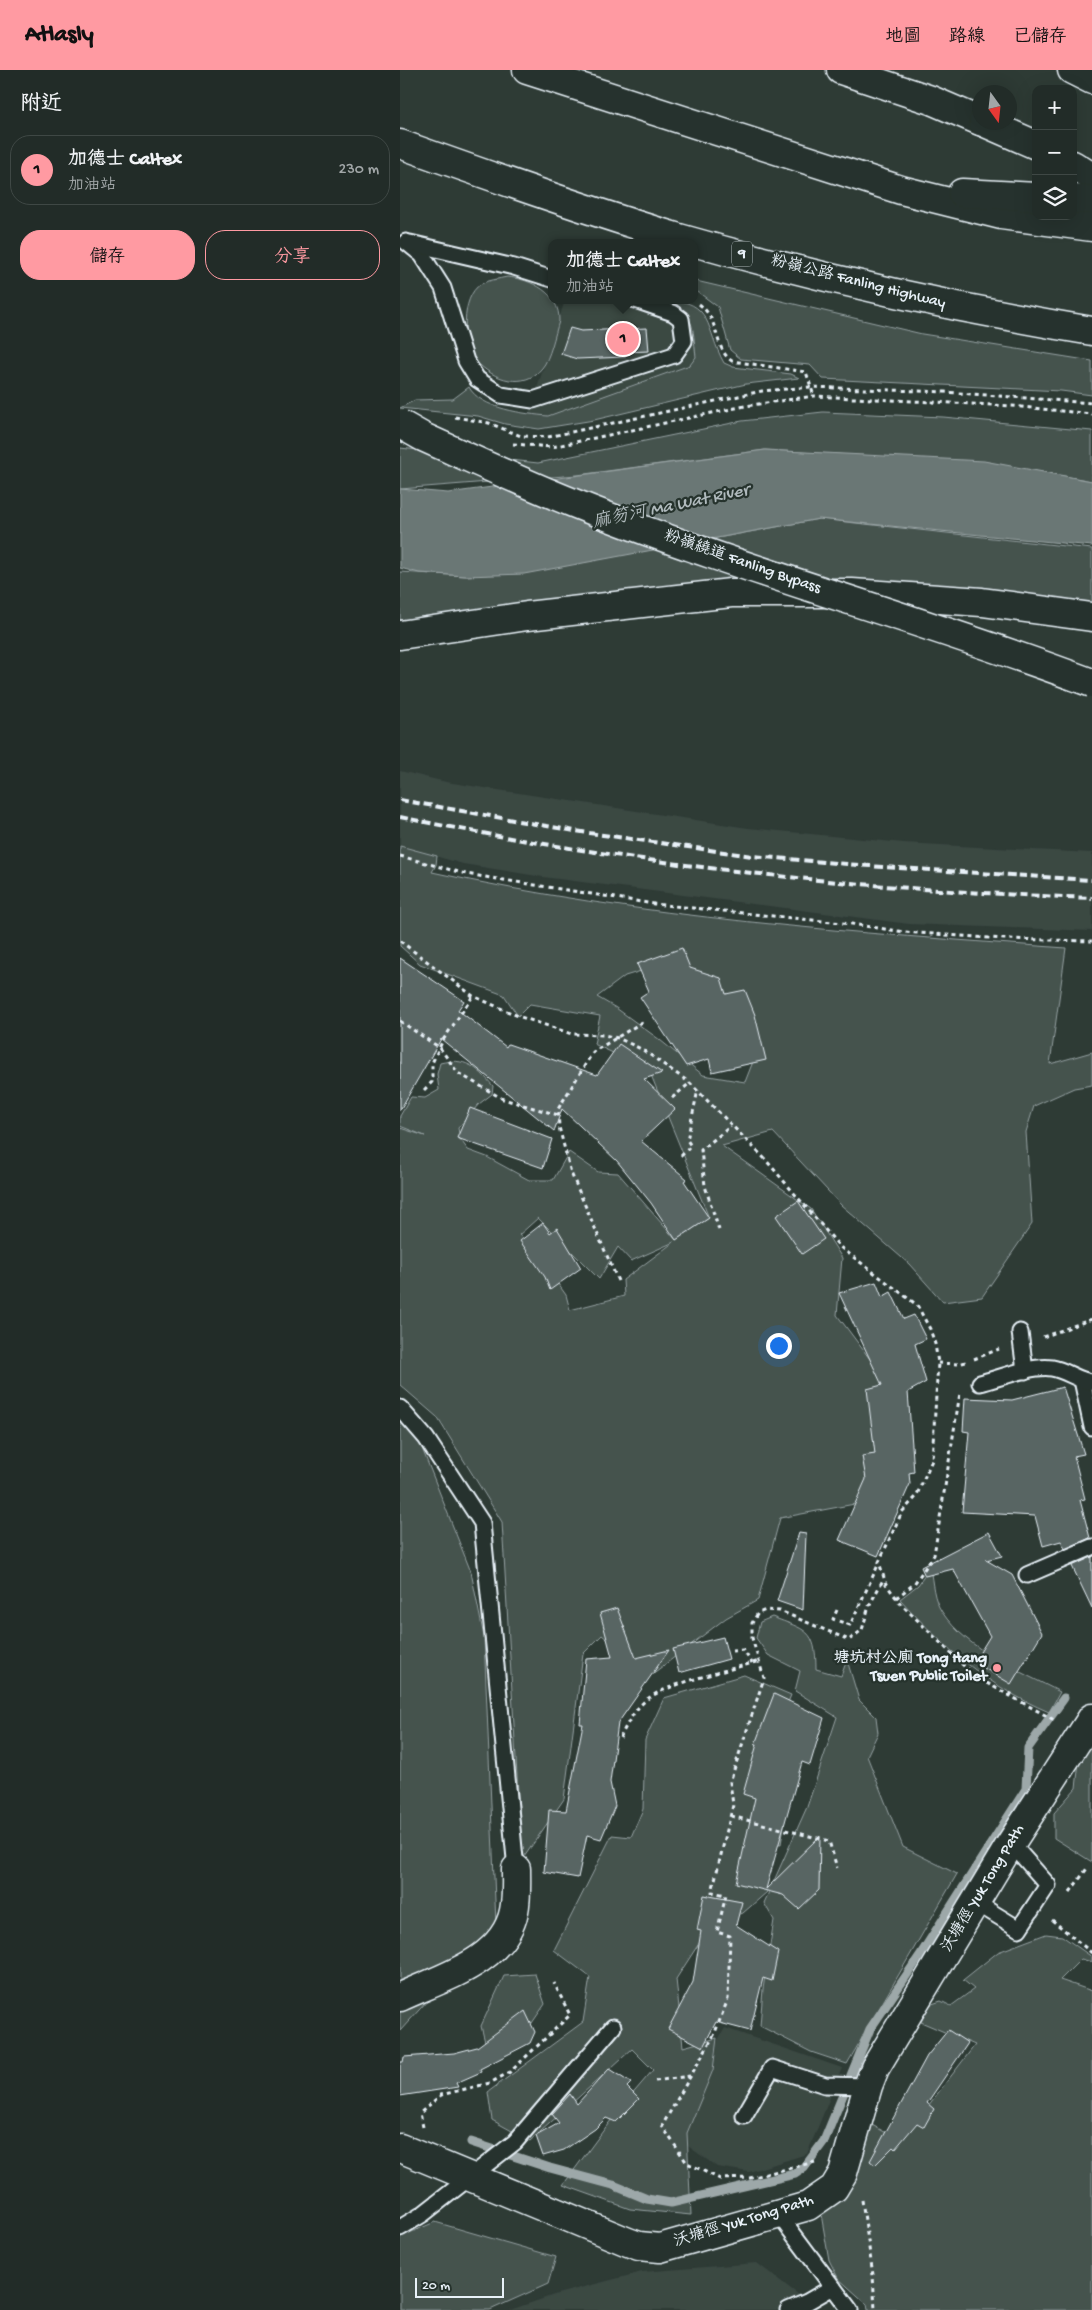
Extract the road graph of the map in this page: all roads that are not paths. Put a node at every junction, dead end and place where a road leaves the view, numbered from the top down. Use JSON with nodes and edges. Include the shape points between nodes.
{"nodes":[{"id":1,"x":527,"y":70,"type":"edge"},
{"id":2,"x":841,"y":70,"type":"edge"},
{"id":3,"x":1072,"y":70,"type":"edge"},
{"id":4,"x":1092,"y":80,"type":"edge"},
{"id":5,"x":972,"y":118,"type":"edge"},
{"id":6,"x":1001,"y":130,"type":"edge"},
{"id":7,"x":1032,"y":143,"type":"edge"},
{"id":8,"x":400,"y":144,"type":"edge"},
{"id":9,"x":1077,"y":167,"type":"edge"},
{"id":10,"x":1092,"y":176,"type":"edge"},
{"id":11,"x":901,"y":190,"type":"junction"},
{"id":12,"x":1032,"y":197,"type":"edge"},
{"id":13,"x":1077,"y":199,"type":"edge"},
{"id":14,"x":1092,"y":200,"type":"edge"},
{"id":15,"x":1092,"y":227,"type":"edge"},
{"id":16,"x":683,"y":239,"type":"edge"},
{"id":17,"x":403,"y":242,"type":"edge"},
{"id":18,"x":698,"y":243,"type":"edge"},
{"id":19,"x":548,"y":278,"type":"edge"},
{"id":20,"x":647,"y":304,"type":"edge"},
{"id":21,"x":1092,"y":331,"type":"edge"},
{"id":22,"x":400,"y":424,"type":"edge"},
{"id":23,"x":1092,"y":617,"type":"edge"},
{"id":24,"x":400,"y":635,"type":"edge"},
{"id":25,"x":1092,"y":683,"type":"edge"},
{"id":26,"x":1020,"y":1332,"type":"dead end"},
{"id":27,"x":1025,"y":1371,"type":"junction"},
{"id":28,"x":1087,"y":1381,"type":"edge"},
{"id":29,"x":980,"y":1383,"type":"road end"},
{"id":30,"x":400,"y":1408,"type":"edge"},
{"id":31,"x":1092,"y":1427,"type":"edge"},
{"id":32,"x":1092,"y":1547,"type":"edge"},
{"id":33,"x":1027,"y":1575,"type":"dead end"},
{"id":34,"x":1092,"y":1718,"type":"edge"},
{"id":35,"x":1011,"y":1843,"type":"junction"},
{"id":36,"x":516,"y":1869,"type":"joint"},
{"id":37,"x":976,"y":1902,"type":"junction"},
{"id":38,"x":400,"y":1997,"type":"edge"},
{"id":39,"x":613,"y":2027,"type":"dead end"},
{"id":40,"x":868,"y":2086,"type":"junction"},
{"id":41,"x":744,"y":2116,"type":"dead end"},
{"id":42,"x":400,"y":2148,"type":"edge"},
{"id":43,"x":468,"y":2177,"type":"junction"},
{"id":44,"x":779,"y":2215,"type":"junction"},
{"id":45,"x":400,"y":2228,"type":"edge"},
{"id":46,"x":833,"y":2287,"type":"junction"},
{"id":47,"x":788,"y":2310,"type":"edge"},
{"id":48,"x":850,"y":2310,"type":"edge"}],
"edges":[{"from":1,"to":11,"type":"main road"},
{"from":2,"to":5,"type":"main road","via":[[931,100]]},
{"from":3,"to":4,"type":"main road"},
{"from":6,"to":7,"type":"main road"},
{"from":8,"to":16,"type":"main road","name":"粉嶺公路 Fanling Highway","number":"9"},
{"from":9,"to":10,"type":"main road"},
{"from":11,"to":12,"type":"main road"},
{"from":11,"to":15,"type":"main road","via":[[1001,215]]},
{"from":13,"to":14,"type":"main road"},
{"from":17,"to":19,"type":"lane"},
{"from":17,"to":20,"type":"lane","via":[[422,255],[443,288],[466,361],[477,379],[501,394],[533,400],[674,355],[684,340],[681,319]]},
{"from":18,"to":21,"type":"main road","name":"粉嶺公路 Fanling Highway","number":"9","via":[[983,313]]},
{"from":22,"to":25,"type":"main road","name":"粉嶺繞道 Fanling Bypass","bridge":true,"via":[[422,437],[571,502],[724,558],[1033,660]]},
{"from":23,"to":24,"type":"main road","via":[[982,602],[899,596],[731,593],[527,616]]},
{"from":26,"to":27,"type":"lane"},
{"from":27,"to":28,"type":"lane","via":[[1053,1368]]},
{"from":27,"to":29,"type":"lane"},
{"from":28,"to":31,"type":"lane"},
{"from":30,"to":36,"type":"lane","via":[[426,1438],[482,1523]]},
{"from":32,"to":33,"type":"lane"},
{"from":34,"to":35,"type":"main road","name":"沃塘徑 Yuk Tong Path"},
{"from":35,"to":37,"type":"main road","name":"沃塘徑 Yuk Tong Path"},
{"from":35,"to":37,"type":"lane","via":[[1048,1884],[1019,1928]]},
{"from":36,"to":38,"type":"main road","via":[[514,1913],[507,1930],[486,1954],[472,1964]]},
{"from":37,"to":40,"type":"main road","name":"沃塘徑 Yuk Tong Path","via":[[875,2068]]},
{"from":39,"to":43,"type":"lane","via":[[515,2142]]},
{"from":40,"to":41,"type":"lane","via":[[825,2085],[772,2068]]},
{"from":40,"to":44,"type":"main road","name":"沃塘徑 Yuk Tong Path","via":[[843,2173],[834,2188],[808,2206]]},
{"from":42,"to":43,"type":"main road","name":"沃塘徑 Yuk Tong Path"},
{"from":43,"to":44,"type":"main road","name":"沃塘徑 Yuk Tong Path","via":[[650,2248]]},
{"from":43,"to":45,"type":"lane"},
{"from":44,"to":46,"type":"lane"},
{"from":46,"to":47,"type":"lane"},
{"from":46,"to":48,"type":"lane"}]}
